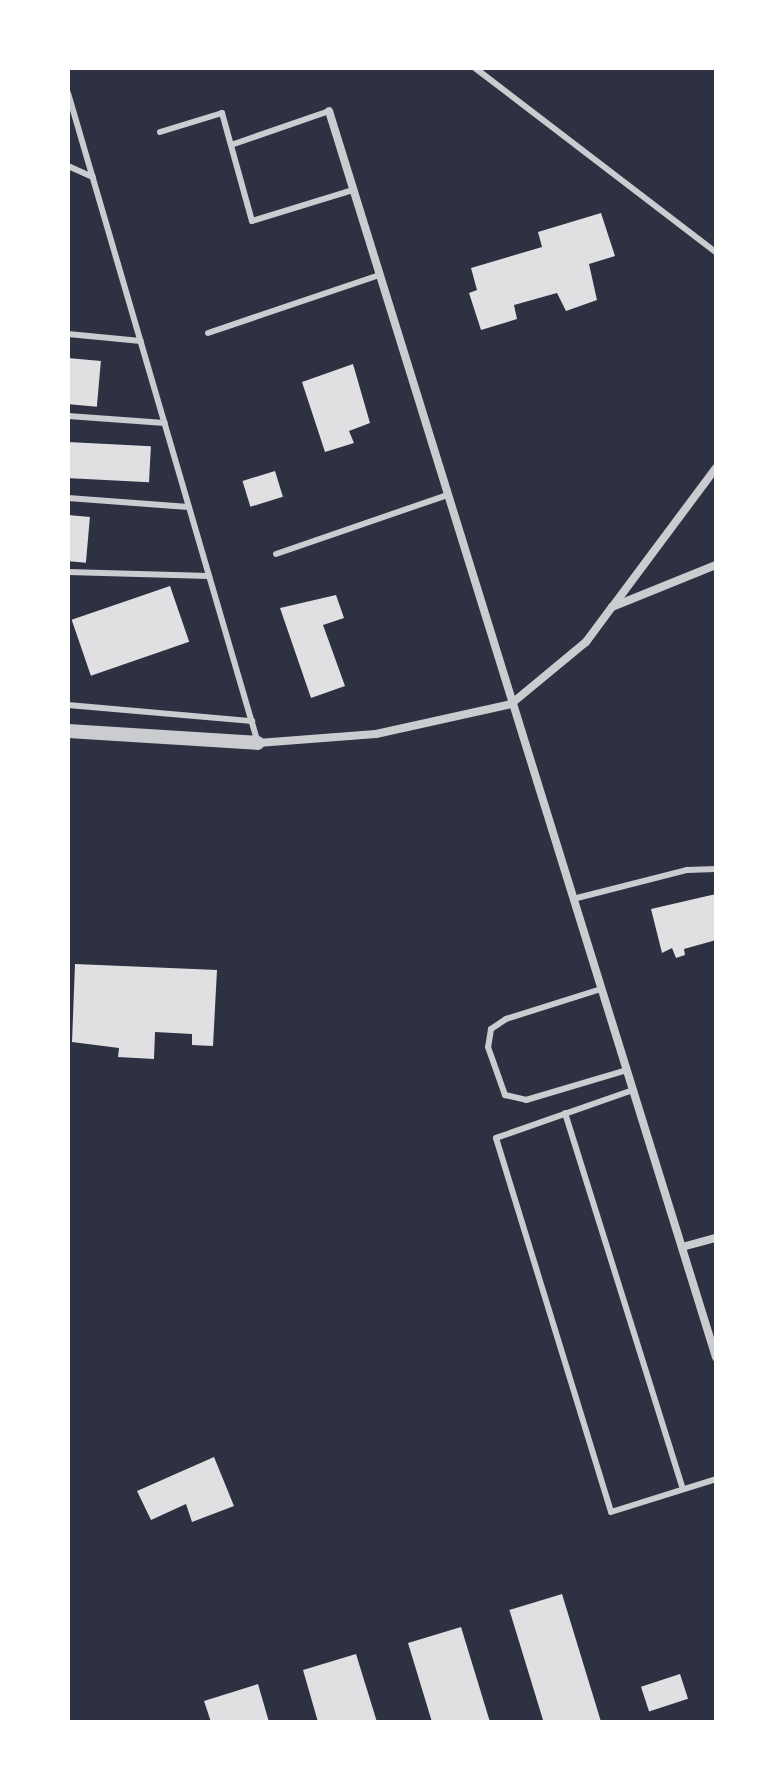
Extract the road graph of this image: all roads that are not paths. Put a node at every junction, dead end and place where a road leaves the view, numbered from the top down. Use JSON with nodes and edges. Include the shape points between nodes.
{"nodes":[{"id":1,"x":475,"y":68,"type":"edge"},
{"id":2,"x":68,"y":93,"type":"edge"},
{"id":3,"x":329,"y":111,"type":"joint"},
{"id":4,"x":160,"y":132,"type":"dead end"},
{"id":5,"x":231,"y":145,"type":"junction"},
{"id":6,"x":68,"y":166,"type":"edge"},
{"id":7,"x":93,"y":177,"type":"junction"},
{"id":8,"x":353,"y":190,"type":"junction"},
{"id":9,"x":716,"y":252,"type":"edge"},
{"id":10,"x":379,"y":275,"type":"junction"},
{"id":11,"x":208,"y":333,"type":"dead end"},
{"id":12,"x":68,"y":334,"type":"edge"},
{"id":13,"x":141,"y":341,"type":"junction"},
{"id":14,"x":68,"y":416,"type":"edge"},
{"id":15,"x":165,"y":423,"type":"junction"},
{"id":16,"x":716,"y":468,"type":"edge"},
{"id":17,"x":447,"y":495,"type":"junction"},
{"id":18,"x":68,"y":498,"type":"edge"},
{"id":19,"x":189,"y":507,"type":"junction"},
{"id":20,"x":276,"y":554,"type":"dead end"},
{"id":21,"x":716,"y":565,"type":"edge"},
{"id":22,"x":68,"y":572,"type":"edge"},
{"id":23,"x":209,"y":576,"type":"junction"},
{"id":24,"x":612,"y":607,"type":"junction"},
{"id":25,"x":511,"y":704,"type":"junction"},
{"id":26,"x":68,"y":705,"type":"edge"},
{"id":27,"x":252,"y":721,"type":"junction"},
{"id":28,"x":68,"y":731,"type":"edge"},
{"id":29,"x":258,"y":743,"type":"junction"},
{"id":30,"x":716,"y":869,"type":"edge"},
{"id":31,"x":573,"y":899,"type":"junction"},
{"id":32,"x":601,"y":989,"type":"junction"},
{"id":33,"x":627,"y":1070,"type":"junction"},
{"id":34,"x":633,"y":1090,"type":"junction"},
{"id":35,"x":565,"y":1113,"type":"junction"},
{"id":36,"x":716,"y":1238,"type":"edge"},
{"id":37,"x":682,"y":1247,"type":"junction"},
{"id":38,"x":716,"y":1357,"type":"edge"},
{"id":39,"x":716,"y":1479,"type":"edge"},
{"id":40,"x":683,"y":1489,"type":"junction"}],
"edges":[{"from":1,"to":9,"type":"lane"},
{"from":2,"to":7,"type":"lane"},
{"from":3,"to":5,"type":"lane"},
{"from":3,"to":8,"type":"street"},
{"from":4,"to":5,"type":"lane","via":[[222,113]]},
{"from":5,"to":8,"type":"lane","via":[[252,221]]},
{"from":6,"to":7,"type":"lane"},
{"from":7,"to":13,"type":"lane"},
{"from":8,"to":10,"type":"street"},
{"from":10,"to":11,"type":"lane"},
{"from":10,"to":17,"type":"street"},
{"from":12,"to":13,"type":"lane"},
{"from":13,"to":15,"type":"lane"},
{"from":14,"to":15,"type":"lane"},
{"from":15,"to":19,"type":"lane"},
{"from":16,"to":24,"type":"street"},
{"from":17,"to":20,"type":"lane"},
{"from":17,"to":25,"type":"street"},
{"from":18,"to":19,"type":"lane"},
{"from":19,"to":23,"type":"lane"},
{"from":21,"to":24,"type":"street"},
{"from":22,"to":23,"type":"lane"},
{"from":23,"to":27,"type":"lane"},
{"from":24,"to":25,"type":"street","via":[[586,642]]},
{"from":25,"to":29,"type":"street","via":[[319,742]]},
{"from":25,"to":31,"type":"street"},
{"from":26,"to":27,"type":"lane"},
{"from":27,"to":29,"type":"lane"},
{"from":28,"to":29,"type":"street"},
{"from":30,"to":31,"type":"lane","via":[[687,870]]},
{"from":31,"to":32,"type":"street"},
{"from":32,"to":33,"type":"street"},
{"from":32,"to":33,"type":"lane","via":[[506,1019],[491,1029],[488,1047],[505,1095],[526,1100]]},
{"from":33,"to":34,"type":"street"},
{"from":34,"to":35,"type":"lane"},
{"from":34,"to":37,"type":"street"},
{"from":35,"to":40,"type":"lane"},
{"from":35,"to":40,"type":"lane","via":[[496,1138],[611,1512]]},
{"from":36,"to":37,"type":"street"},
{"from":37,"to":38,"type":"street"},
{"from":39,"to":40,"type":"lane"}]}
